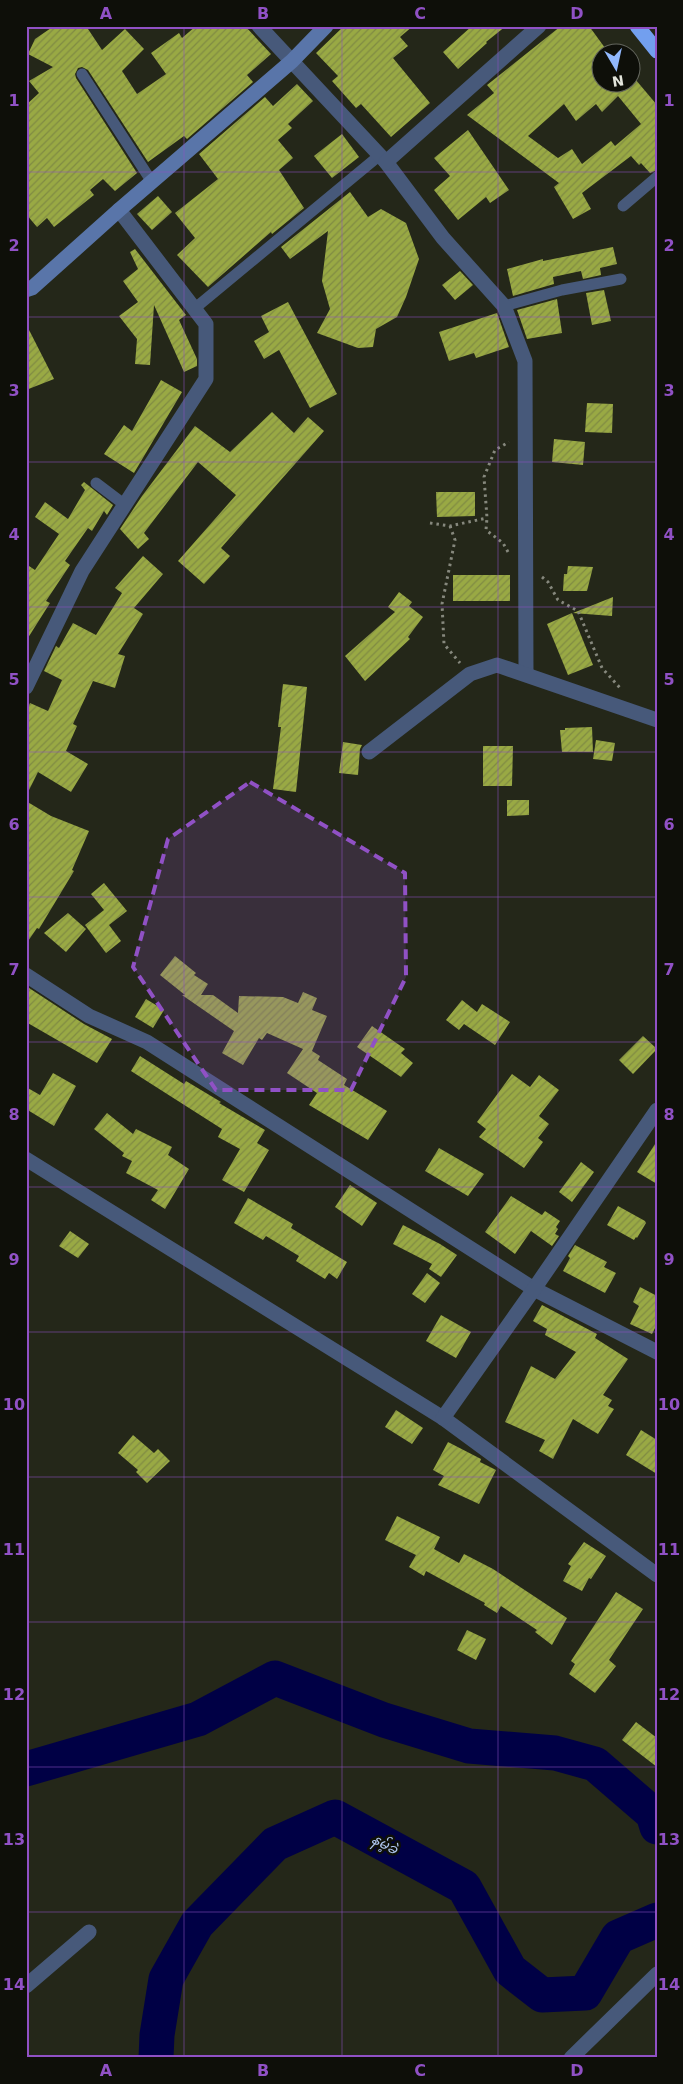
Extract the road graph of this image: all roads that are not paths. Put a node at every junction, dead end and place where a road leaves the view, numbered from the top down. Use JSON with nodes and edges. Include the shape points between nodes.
{"nodes":[{"id":1,"x":259,"y":26,"type":"edge"},
{"id":2,"x":326,"y":26,"type":"edge"},
{"id":3,"x":539,"y":26,"type":"edge"},
{"id":4,"x":637,"y":26,"type":"edge"},
{"id":5,"x":657,"y":52,"type":"edge"},
{"id":6,"x":292,"y":61,"type":"junction"},
{"id":7,"x":82,"y":74,"type":"dead end"},
{"id":8,"x":383,"y":159,"type":"junction"},
{"id":9,"x":657,"y":177,"type":"edge"},
{"id":10,"x":152,"y":182,"type":"junction"},
{"id":11,"x":623,"y":206,"type":"dead end"},
{"id":12,"x":119,"y":210,"type":"junction"},
{"id":13,"x":621,"y":279,"type":"dead end"},
{"id":14,"x":26,"y":290,"type":"edge"},
{"id":15,"x":504,"y":306,"type":"junction"},
{"id":16,"x":194,"y":309,"type":"junction"},
{"id":17,"x":96,"y":483,"type":"dead end"},
{"id":18,"x":125,"y":504,"type":"junction"},
{"id":19,"x":32,"y":659,"type":"edge"},
{"id":20,"x":526,"y":673,"type":"junction"},
{"id":21,"x":26,"y":687,"type":"edge"},
{"id":22,"x":657,"y":720,"type":"edge"},
{"id":23,"x":369,"y":752,"type":"dead end"},
{"id":24,"x":26,"y":974,"type":"edge"},
{"id":25,"x":657,"y":1110,"type":"edge"},
{"id":26,"x":26,"y":1159,"type":"edge"},
{"id":27,"x":534,"y":1289,"type":"junction"},
{"id":28,"x":657,"y":1352,"type":"edge"},
{"id":29,"x":443,"y":1418,"type":"junction"},
{"id":30,"x":657,"y":1575,"type":"edge"},
{"id":31,"x":89,"y":1932,"type":"dead end"},
{"id":32,"x":657,"y":1974,"type":"edge"},
{"id":33,"x":26,"y":1986,"type":"edge"},
{"id":34,"x":571,"y":2058,"type":"edge"}],
"edges":[{"from":1,"to":6,"type":"street"},
{"from":2,"to":6,"type":"street"},
{"from":3,"to":8,"type":"street"},
{"from":4,"to":5,"type":"highway"},
{"from":6,"to":8,"type":"street"},
{"from":6,"to":10,"type":"street"},
{"from":7,"to":10,"type":"lane"},
{"from":8,"to":15,"type":"street","via":[[443,238]]},
{"from":8,"to":16,"type":"lane"},
{"from":9,"to":11,"type":"lane"},
{"from":10,"to":12,"type":"street"},
{"from":12,"to":14,"type":"street"},
{"from":12,"to":16,"type":"street"},
{"from":13,"to":15,"type":"lane","via":[[562,290]]},
{"from":15,"to":20,"type":"street","via":[[525,362]]},
{"from":16,"to":18,"type":"street","via":[[206,324],[206,379]]},
{"from":17,"to":18,"type":"lane"},
{"from":18,"to":19,"type":"street"},
{"from":19,"to":21,"type":"street"},
{"from":20,"to":22,"type":"street"},
{"from":20,"to":23,"type":"street","via":[[497,665],[470,674]]},
{"from":24,"to":27,"type":"street","via":[[88,1016],[147,1042]]},
{"from":25,"to":27,"type":"street"},
{"from":26,"to":29,"type":"street"},
{"from":27,"to":28,"type":"street"},
{"from":27,"to":29,"type":"street"},
{"from":29,"to":30,"type":"street"},
{"from":31,"to":33,"type":"street"},
{"from":32,"to":34,"type":"street"}]}
